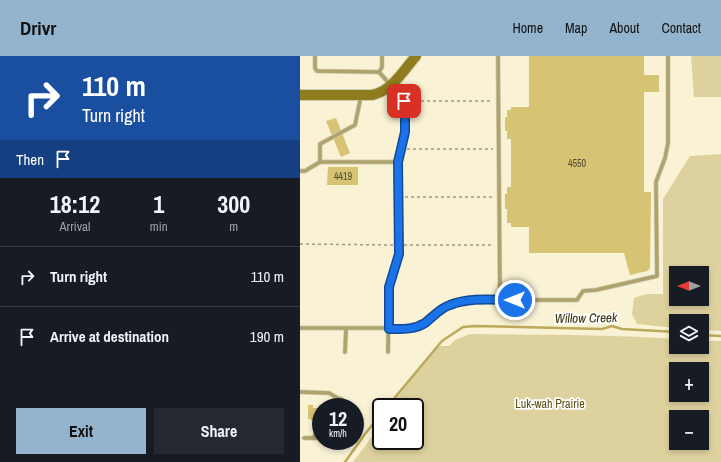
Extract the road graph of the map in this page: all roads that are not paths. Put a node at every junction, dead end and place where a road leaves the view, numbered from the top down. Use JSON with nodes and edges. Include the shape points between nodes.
{"nodes":[{"id":1,"x":315,"y":56,"type":"edge"},
{"id":2,"x":382,"y":56,"type":"edge"},
{"id":3,"x":416,"y":56,"type":"edge"},
{"id":4,"x":498,"y":56,"type":"edge"},
{"id":5,"x":668,"y":56,"type":"edge"},
{"id":6,"x":379,"y":72,"type":"junction"},
{"id":7,"x":390,"y":86,"type":"junction"},
{"id":8,"x":300,"y":95,"type":"edge"},
{"id":9,"x":361,"y":95,"type":"junction"},
{"id":10,"x":320,"y":162,"type":"junction"},
{"id":11,"x":398,"y":162,"type":"junction"},
{"id":12,"x":300,"y":171,"type":"edge"},
{"id":13,"x":500,"y":300,"type":"junction"},
{"id":14,"x":300,"y":328,"type":"edge"},
{"id":15,"x":346,"y":329,"type":"junction"},
{"id":16,"x":389,"y":329,"type":"junction"},
{"id":17,"x":345,"y":352,"type":"dead end"},
{"id":18,"x":388,"y":352,"type":"dead end"},
{"id":19,"x":300,"y":392,"type":"edge"},
{"id":20,"x":338,"y":398,"type":"edge"},
{"id":21,"x":304,"y":438,"type":"dead end"},
{"id":22,"x":312,"y":438,"type":"edge"}],
"edges":[{"from":1,"to":6,"type":"lane","via":[[317,71]]},
{"from":2,"to":6,"type":"lane","via":[[382,67]]},
{"from":3,"to":7,"type":"street"},
{"from":4,"to":13,"type":"lane"},
{"from":5,"to":13,"type":"lane","via":[[668,143],[656,182],[657,276],[596,290],[583,290],[577,300]]},
{"from":6,"to":7,"type":"lane"},
{"from":7,"to":9,"type":"street","via":[[378,93]]},
{"from":7,"to":11,"type":"lane","via":[[404,101],[405,106],[405,132]]},
{"from":8,"to":9,"type":"street"},
{"from":9,"to":10,"type":"lane","via":[[355,125],[320,144]]},
{"from":10,"to":11,"type":"lane"},
{"from":10,"to":12,"type":"lane","via":[[305,171]]},
{"from":11,"to":16,"type":"lane","via":[[399,254],[389,287]]},
{"from":13,"to":16,"type":"lane","via":[[461,302],[445,307],[417,327]]},
{"from":14,"to":15,"type":"lane"},
{"from":15,"to":16,"type":"lane"},
{"from":15,"to":17,"type":"lane"},
{"from":16,"to":18,"type":"lane"},
{"from":19,"to":20,"type":"lane","via":[[329,393]]},
{"from":21,"to":22,"type":"lane"}]}
